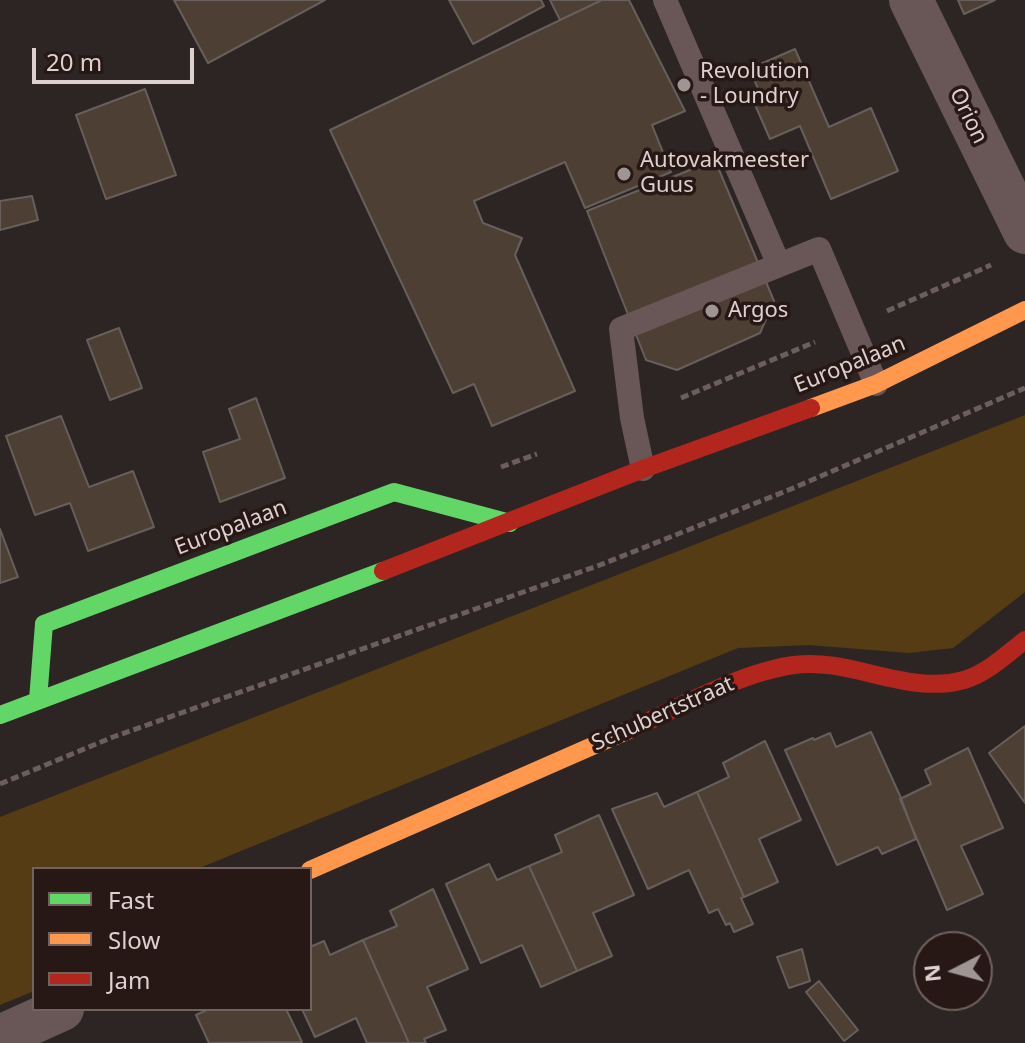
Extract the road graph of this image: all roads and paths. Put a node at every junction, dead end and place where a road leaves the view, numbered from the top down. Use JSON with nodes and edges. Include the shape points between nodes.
{"nodes":[{"id":1,"x":665,"y":0,"type":"edge"},
{"id":2,"x":911,"y":0,"type":"edge"},
{"id":3,"x":1011,"y":247,"type":"edge"},
{"id":4,"x":779,"y":265,"type":"junction"},
{"id":5,"x":1025,"y":310,"type":"edge"},
{"id":6,"x":853,"y":326,"type":"junction"},
{"id":7,"x":876,"y":384,"type":"junction"},
{"id":8,"x":1025,"y":388,"type":"edge"},
{"id":9,"x":632,"y":418,"type":"junction"},
{"id":10,"x":544,"y":451,"type":"dead end"},
{"id":11,"x":500,"y":468,"type":"dead end"},
{"id":12,"x":643,"y":469,"type":"junction"},
{"id":13,"x":510,"y":523,"type":"junction"},
{"id":14,"x":1025,"y":640,"type":"edge"},
{"id":15,"x":38,"y":700,"type":"junction"},
{"id":16,"x":0,"y":715,"type":"edge"},
{"id":17,"x":0,"y":784,"type":"edge"},
{"id":18,"x":312,"y":869,"type":"edge"},
{"id":19,"x":58,"y":1011,"type":"edge"},
{"id":20,"x":0,"y":1037,"type":"edge"}],
"edges":[{"from":1,"to":4,"type":"lane"},
{"from":2,"to":3,"type":"street","name":"Orion"},
{"from":3,"to":6,"type":"path"},
{"from":4,"to":6,"type":"lane","via":[[819,249]]},
{"from":4,"to":9,"type":"lane","via":[[621,329]]},
{"from":5,"to":7,"type":"street","name":"Europalaan"},
{"from":6,"to":7,"type":"lane"},
{"from":6,"to":9,"type":"path"},
{"from":7,"to":12,"type":"street","name":"Europalaan"},
{"from":8,"to":17,"type":"path","via":[[600,565],[113,737]]},
{"from":9,"to":12,"type":"lane"},
{"from":10,"to":11,"type":"path"},
{"from":12,"to":13,"type":"street","name":"Europalaan"},
{"from":13,"to":15,"type":"street","name":"Europalaan"},
{"from":13,"to":15,"type":"street","name":"Europalaan","via":[[394,492],[379,497],[44,624]]},
{"from":14,"to":18,"type":"street","name":"Schubertstraat","via":[[991,667],[961,681],[929,683],[822,664],[787,664]]},
{"from":15,"to":16,"type":"street","name":"Europalaan"},
{"from":19,"to":20,"type":"street"}]}
